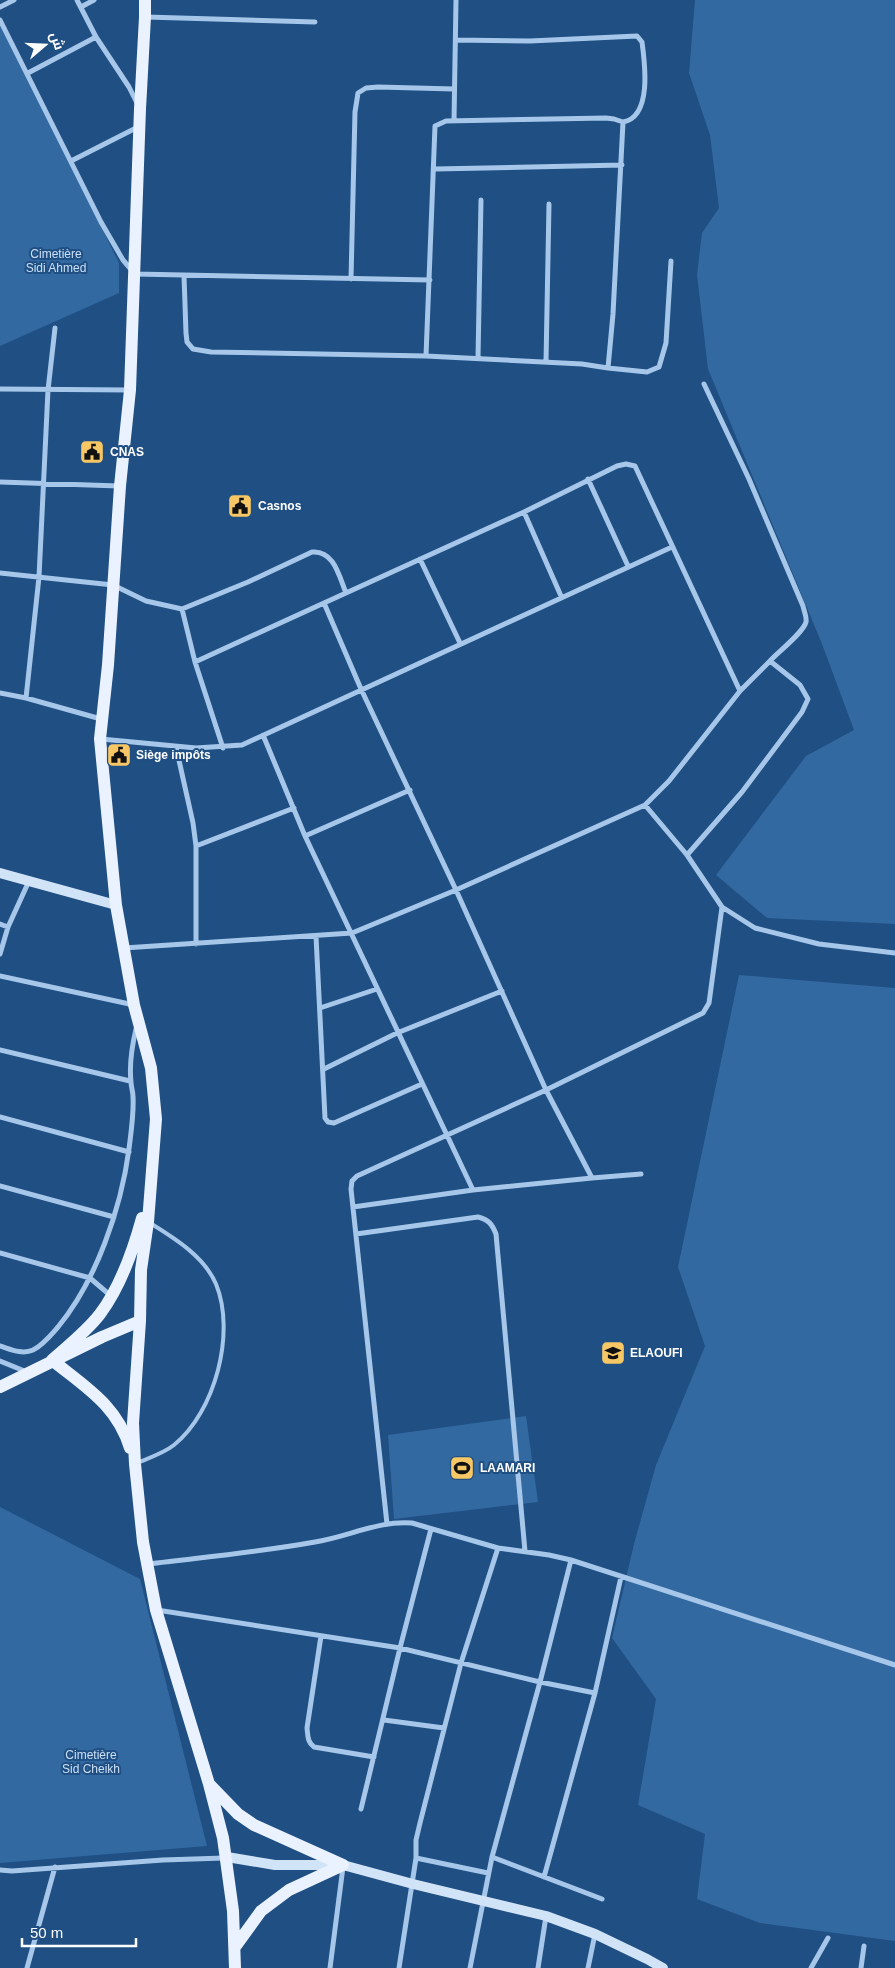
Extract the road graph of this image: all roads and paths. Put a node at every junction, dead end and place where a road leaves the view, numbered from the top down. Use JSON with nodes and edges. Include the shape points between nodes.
{"nodes":[{"id":1,"x":14,"y":0,"type":"edge"},
{"id":2,"x":77,"y":0,"type":"edge"},
{"id":3,"x":94,"y":0,"type":"edge"},
{"id":4,"x":144,"y":0,"type":"edge"},
{"id":5,"x":456,"y":0,"type":"edge"},
{"id":6,"x":0,"y":7,"type":"edge"},
{"id":7,"x":81,"y":8,"type":"junction"},
{"id":8,"x":145,"y":17,"type":"junction"},
{"id":9,"x":0,"y":20,"type":"edge"},
{"id":10,"x":315,"y":22,"type":"dead end"},
{"id":11,"x":96,"y":37,"type":"junction"},
{"id":12,"x":456,"y":40,"type":"junction"},
{"id":13,"x":28,"y":72,"type":"junction"},
{"id":14,"x":454,"y":89,"type":"junction"},
{"id":15,"x":140,"y":109,"type":"junction"},
{"id":16,"x":454,"y":121,"type":"junction"},
{"id":17,"x":623,"y":122,"type":"junction"},
{"id":18,"x":140,"y":126,"type":"junction"},
{"id":19,"x":71,"y":161,"type":"junction"},
{"id":20,"x":622,"y":165,"type":"junction"},
{"id":21,"x":435,"y":169,"type":"junction"},
{"id":22,"x":481,"y":200,"type":"dead end"},
{"id":23,"x":549,"y":204,"type":"dead end"},
{"id":24,"x":672,"y":261,"type":"dead end"},
{"id":25,"x":135,"y":274,"type":"junction"},
{"id":26,"x":184,"y":276,"type":"junction"},
{"id":27,"x":351,"y":279,"type":"junction"},
{"id":28,"x":430,"y":280,"type":"junction"},
{"id":29,"x":55,"y":328,"type":"dead end"},
{"id":30,"x":426,"y":356,"type":"junction"},
{"id":31,"x":478,"y":358,"type":"junction"},
{"id":32,"x":546,"y":362,"type":"junction"},
{"id":33,"x":608,"y":368,"type":"junction"},
{"id":34,"x":704,"y":384,"type":"dead end"},
{"id":35,"x":0,"y":389,"type":"edge"},
{"id":36,"x":48,"y":390,"type":"junction"},
{"id":37,"x":130,"y":390,"type":"junction"},
{"id":38,"x":588,"y":479,"type":"junction"},
{"id":39,"x":0,"y":482,"type":"edge"},
{"id":40,"x":42,"y":482,"type":"junction"},
{"id":41,"x":120,"y":486,"type":"junction"},
{"id":42,"x":524,"y":512,"type":"junction"},
{"id":43,"x":672,"y":547,"type":"junction"},
{"id":44,"x":420,"y":559,"type":"junction"},
{"id":45,"x":628,"y":566,"type":"junction"},
{"id":46,"x":0,"y":573,"type":"edge"},
{"id":47,"x":38,"y":577,"type":"junction"},
{"id":48,"x":113,"y":585,"type":"junction"},
{"id":49,"x":346,"y":593,"type":"junction"},
{"id":50,"x":562,"y":596,"type":"junction"},
{"id":51,"x":324,"y":603,"type":"junction"},
{"id":52,"x":182,"y":609,"type":"junction"},
{"id":53,"x":460,"y":643,"type":"junction"},
{"id":54,"x":770,"y":661,"type":"junction"},
{"id":55,"x":195,"y":662,"type":"junction"},
{"id":56,"x":361,"y":689,"type":"junction"},
{"id":57,"x":740,"y":691,"type":"junction"},
{"id":58,"x":0,"y":693,"type":"edge"},
{"id":59,"x":26,"y":698,"type":"junction"},
{"id":60,"x":101,"y":719,"type":"junction"},
{"id":61,"x":263,"y":736,"type":"junction"},
{"id":62,"x":100,"y":739,"type":"junction"},
{"id":63,"x":176,"y":747,"type":"junction"},
{"id":64,"x":223,"y":748,"type":"junction"},
{"id":65,"x":410,"y":790,"type":"junction"},
{"id":66,"x":644,"y":805,"type":"junction"},
{"id":67,"x":294,"y":808,"type":"junction"},
{"id":68,"x":305,"y":836,"type":"junction"},
{"id":69,"x":196,"y":846,"type":"junction"},
{"id":70,"x":687,"y":855,"type":"junction"},
{"id":71,"x":0,"y":873,"type":"edge"},
{"id":72,"x":29,"y":881,"type":"junction"},
{"id":73,"x":456,"y":890,"type":"junction"},
{"id":74,"x":116,"y":904,"type":"junction"},
{"id":75,"x":722,"y":907,"type":"junction"},
{"id":76,"x":0,"y":924,"type":"edge"},
{"id":77,"x":8,"y":927,"type":"junction"},
{"id":78,"x":352,"y":933,"type":"junction"},
{"id":79,"x":316,"y":936,"type":"junction"},
{"id":80,"x":196,"y":944,"type":"junction"},
{"id":81,"x":124,"y":948,"type":"junction"},
{"id":82,"x":895,"y":953,"type":"edge"},
{"id":83,"x":0,"y":954,"type":"edge"},
{"id":84,"x":0,"y":976,"type":"edge"},
{"id":85,"x":377,"y":989,"type":"junction"},
{"id":86,"x":502,"y":991,"type":"junction"},
{"id":87,"x":134,"y":1005,"type":"junction"},
{"id":88,"x":320,"y":1008,"type":"junction"},
{"id":89,"x":138,"y":1021,"type":"junction"},
{"id":90,"x":397,"y":1033,"type":"junction"},
{"id":91,"x":0,"y":1050,"type":"edge"},
{"id":92,"x":324,"y":1069,"type":"junction"},
{"id":93,"x":130,"y":1081,"type":"junction"},
{"id":94,"x":422,"y":1084,"type":"junction"},
{"id":95,"x":546,"y":1090,"type":"junction"},
{"id":96,"x":0,"y":1117,"type":"edge"},
{"id":97,"x":446,"y":1134,"type":"junction"},
{"id":98,"x":129,"y":1152,"type":"junction"},
{"id":99,"x":641,"y":1174,"type":"dead end"},
{"id":100,"x":592,"y":1178,"type":"junction"},
{"id":101,"x":0,"y":1186,"type":"edge"},
{"id":102,"x":151,"y":1187,"type":"junction"},
{"id":103,"x":473,"y":1190,"type":"junction"},
{"id":104,"x":353,"y":1207,"type":"junction"},
{"id":105,"x":114,"y":1217,"type":"junction"},
{"id":106,"x":148,"y":1222,"type":"junction"},
{"id":107,"x":356,"y":1234,"type":"junction"},
{"id":108,"x":0,"y":1253,"type":"edge"},
{"id":109,"x":90,"y":1278,"type":"junction"},
{"id":110,"x":112,"y":1297,"type":"junction"},
{"id":111,"x":140,"y":1321,"type":"junction"},
{"id":112,"x":0,"y":1346,"type":"edge"},
{"id":113,"x":52,"y":1360,"type":"junction"},
{"id":114,"x":0,"y":1361,"type":"edge"},
{"id":115,"x":28,"y":1372,"type":"junction"},
{"id":116,"x":0,"y":1387,"type":"edge"},
{"id":117,"x":135,"y":1464,"type":"junction"},
{"id":118,"x":387,"y":1524,"type":"junction"},
{"id":119,"x":431,"y":1529,"type":"junction"},
{"id":120,"x":498,"y":1548,"type":"junction"},
{"id":121,"x":525,"y":1551,"type":"junction"},
{"id":122,"x":571,"y":1560,"type":"junction"},
{"id":123,"x":147,"y":1564,"type":"junction"},
{"id":124,"x":621,"y":1577,"type":"junction"},
{"id":125,"x":156,"y":1610,"type":"junction"},
{"id":126,"x":321,"y":1636,"type":"junction"},
{"id":127,"x":400,"y":1648,"type":"junction"},
{"id":128,"x":461,"y":1663,"type":"junction"},
{"id":129,"x":895,"y":1665,"type":"edge"},
{"id":130,"x":540,"y":1682,"type":"junction"},
{"id":131,"x":595,"y":1693,"type":"junction"},
{"id":132,"x":384,"y":1720,"type":"junction"},
{"id":133,"x":444,"y":1728,"type":"junction"},
{"id":134,"x":374,"y":1757,"type":"junction"},
{"id":135,"x":209,"y":1784,"type":"junction"},
{"id":136,"x":361,"y":1809,"type":"dead end"},
{"id":137,"x":492,"y":1857,"type":"junction"},
{"id":138,"x":226,"y":1858,"type":"junction"},
{"id":139,"x":416,"y":1858,"type":"junction"},
{"id":140,"x":343,"y":1865,"type":"junction"},
{"id":141,"x":55,"y":1867,"type":"junction"},
{"id":142,"x":0,"y":1870,"type":"edge"},
{"id":143,"x":488,"y":1873,"type":"junction"},
{"id":144,"x":544,"y":1877,"type":"junction"},
{"id":145,"x":413,"y":1884,"type":"junction"},
{"id":146,"x":602,"y":1899,"type":"dead end"},
{"id":147,"x":482,"y":1900,"type":"junction"},
{"id":148,"x":546,"y":1916,"type":"junction"},
{"id":149,"x":594,"y":1934,"type":"junction"},
{"id":150,"x":828,"y":1938,"type":"dead end"},
{"id":151,"x":235,"y":1946,"type":"junction"},
{"id":152,"x":864,"y":1946,"type":"dead end"},
{"id":153,"x":27,"y":1968,"type":"edge"},
{"id":154,"x":235,"y":1968,"type":"edge"},
{"id":155,"x":330,"y":1968,"type":"edge"},
{"id":156,"x":399,"y":1968,"type":"edge"},
{"id":157,"x":470,"y":1968,"type":"edge"},
{"id":158,"x":538,"y":1968,"type":"edge"},
{"id":159,"x":588,"y":1968,"type":"edge"},
{"id":160,"x":663,"y":1968,"type":"edge"},
{"id":161,"x":810,"y":1968,"type":"edge"},
{"id":162,"x":861,"y":1968,"type":"edge"}],
"edges":[{"from":1,"to":6,"type":"street"},
{"from":2,"to":7,"type":"street"},
{"from":3,"to":7,"type":"street"},
{"from":4,"to":8,"type":"main road"},
{"from":5,"to":12,"type":"street"},
{"from":7,"to":11,"type":"street"},
{"from":8,"to":10,"type":"street"},
{"from":8,"to":15,"type":"main road"},
{"from":9,"to":13,"type":"street"},
{"from":11,"to":13,"type":"street"},
{"from":11,"to":15,"type":"street"},
{"from":12,"to":14,"type":"street"},
{"from":12,"to":17,"type":"street","via":[[530,41],[637,36],[642,42],[644,94],[636,116]]},
{"from":13,"to":19,"type":"street"},
{"from":14,"to":16,"type":"street"},
{"from":14,"to":27,"type":"street","via":[[378,87],[358,93]]},
{"from":15,"to":18,"type":"main road"},
{"from":16,"to":17,"type":"street","via":[[614,118]]},
{"from":16,"to":21,"type":"street","via":[[435,126]]},
{"from":17,"to":20,"type":"street"},
{"from":18,"to":19,"type":"street"},
{"from":18,"to":25,"type":"main road"},
{"from":19,"to":25,"type":"street","via":[[112,242]]},
{"from":20,"to":21,"type":"street"},
{"from":20,"to":33,"type":"street"},
{"from":21,"to":28,"type":"street"},
{"from":22,"to":31,"type":"street"},
{"from":23,"to":32,"type":"street"},
{"from":24,"to":33,"type":"street","via":[[666,343],[659,367],[647,372]]},
{"from":25,"to":26,"type":"street"},
{"from":25,"to":37,"type":"main road"},
{"from":26,"to":27,"type":"street"},
{"from":26,"to":30,"type":"street","via":[[187,342],[193,349]]},
{"from":27,"to":28,"type":"street"},
{"from":28,"to":30,"type":"street"},
{"from":29,"to":36,"type":"street"},
{"from":30,"to":31,"type":"street"},
{"from":31,"to":32,"type":"street"},
{"from":32,"to":33,"type":"street"},
{"from":34,"to":54,"type":"street","via":[[749,479],[806,617],[801,630]]},
{"from":35,"to":36,"type":"street"},
{"from":36,"to":37,"type":"street"},
{"from":36,"to":40,"type":"street"},
{"from":37,"to":41,"type":"main road"},
{"from":38,"to":42,"type":"street"},
{"from":38,"to":43,"type":"street","via":[[617,466],[635,466]]},
{"from":38,"to":45,"type":"street"},
{"from":39,"to":40,"type":"street"},
{"from":40,"to":41,"type":"street"},
{"from":40,"to":47,"type":"street"},
{"from":41,"to":48,"type":"main road"},
{"from":42,"to":44,"type":"street"},
{"from":42,"to":50,"type":"street"},
{"from":43,"to":45,"type":"street"},
{"from":43,"to":57,"type":"street"},
{"from":44,"to":49,"type":"street"},
{"from":44,"to":53,"type":"street"},
{"from":45,"to":50,"type":"street"},
{"from":46,"to":47,"type":"street"},
{"from":47,"to":48,"type":"street"},
{"from":47,"to":59,"type":"street"},
{"from":48,"to":52,"type":"street","via":[[146,601]]},
{"from":48,"to":60,"type":"main road"},
{"from":49,"to":51,"type":"street"},
{"from":49,"to":52,"type":"street","via":[[330,559],[319,551]]},
{"from":50,"to":53,"type":"street"},
{"from":51,"to":55,"type":"street"},
{"from":51,"to":56,"type":"street"},
{"from":52,"to":55,"type":"street"},
{"from":53,"to":56,"type":"street"},
{"from":54,"to":57,"type":"street"},
{"from":54,"to":70,"type":"street","via":[[800,685],[808,699],[807,705],[742,792]]},
{"from":55,"to":64,"type":"street"},
{"from":56,"to":61,"type":"street"},
{"from":56,"to":65,"type":"street"},
{"from":57,"to":66,"type":"street","via":[[669,781]]},
{"from":58,"to":59,"type":"street"},
{"from":59,"to":60,"type":"street"},
{"from":60,"to":62,"type":"main road"},
{"from":61,"to":64,"type":"street","via":[[242,745]]},
{"from":61,"to":67,"type":"street"},
{"from":62,"to":63,"type":"street"},
{"from":62,"to":74,"type":"main road"},
{"from":63,"to":64,"type":"street"},
{"from":63,"to":69,"type":"street"},
{"from":65,"to":68,"type":"street"},
{"from":65,"to":73,"type":"street"},
{"from":66,"to":70,"type":"street"},
{"from":66,"to":73,"type":"street"},
{"from":67,"to":68,"type":"street"},
{"from":67,"to":69,"type":"street"},
{"from":68,"to":78,"type":"street"},
{"from":69,"to":80,"type":"street"},
{"from":70,"to":75,"type":"street"},
{"from":71,"to":72,"type":"main road"},
{"from":72,"to":74,"type":"main road"},
{"from":72,"to":77,"type":"street"},
{"from":73,"to":78,"type":"street"},
{"from":73,"to":86,"type":"street"},
{"from":74,"to":81,"type":"main road"},
{"from":75,"to":82,"type":"street","via":[[754,928],[776,934],[819,944]]},
{"from":75,"to":95,"type":"street","via":[[709,1003],[703,1013]]},
{"from":76,"to":77,"type":"street"},
{"from":77,"to":83,"type":"street"},
{"from":78,"to":79,"type":"street"},
{"from":78,"to":85,"type":"street"},
{"from":79,"to":80,"type":"street"},
{"from":79,"to":88,"type":"street"},
{"from":80,"to":81,"type":"street"},
{"from":81,"to":87,"type":"main road"},
{"from":84,"to":87,"type":"street"},
{"from":85,"to":88,"type":"street"},
{"from":85,"to":90,"type":"street"},
{"from":86,"to":90,"type":"street"},
{"from":86,"to":95,"type":"street"},
{"from":87,"to":89,"type":"main road"},
{"from":88,"to":92,"type":"street"},
{"from":89,"to":93,"type":"street","via":[[131,1052]]},
{"from":89,"to":102,"type":"main road","via":[[151,1068],[156,1119]]},
{"from":90,"to":92,"type":"street"},
{"from":90,"to":94,"type":"street"},
{"from":91,"to":93,"type":"street"},
{"from":92,"to":94,"type":"street","via":[[325,1118],[334,1123]]},
{"from":93,"to":98,"type":"street","via":[[133,1109]]},
{"from":94,"to":97,"type":"street"},
{"from":95,"to":97,"type":"street"},
{"from":95,"to":100,"type":"street"},
{"from":96,"to":98,"type":"street"},
{"from":97,"to":103,"type":"street"},
{"from":97,"to":104,"type":"street","via":[[357,1176],[351,1189]]},
{"from":98,"to":105,"type":"street"},
{"from":99,"to":100,"type":"street"},
{"from":100,"to":103,"type":"street"},
{"from":101,"to":105,"type":"street"},
{"from":102,"to":106,"type":"main road"},
{"from":102,"to":110,"type":"main road","via":[[132,1252]]},
{"from":103,"to":104,"type":"street"},
{"from":104,"to":107,"type":"street"},
{"from":105,"to":109,"type":"street"},
{"from":106,"to":111,"type":"main road","via":[[141,1270]]},
{"from":106,"to":117,"type":"lane","via":[[181,1243],[205,1266],[216,1284],[223,1336],[210,1395],[198,1418],[174,1446]]},
{"from":107,"to":118,"type":"street"},
{"from":107,"to":121,"type":"street","via":[[478,1218],[487,1219],[492,1226],[496,1234]]},
{"from":108,"to":109,"type":"street"},
{"from":109,"to":110,"type":"street"},
{"from":109,"to":112,"type":"street","via":[[68,1314],[39,1346],[26,1352]]},
{"from":110,"to":113,"type":"main road","via":[[99,1316]]},
{"from":111,"to":113,"type":"main road"},
{"from":111,"to":117,"type":"main road","via":[[133,1423]]},
{"from":113,"to":115,"type":"main road"},
{"from":113,"to":117,"type":"main road","via":[[116,1416]]},
{"from":114,"to":115,"type":"street"},
{"from":115,"to":116,"type":"main road"},
{"from":117,"to":123,"type":"main road"},
{"from":118,"to":119,"type":"street","via":[[406,1523]]},
{"from":118,"to":123,"type":"street","via":[[312,1543]]},
{"from":119,"to":120,"type":"street"},
{"from":119,"to":127,"type":"street"},
{"from":120,"to":121,"type":"street"},
{"from":120,"to":128,"type":"street"},
{"from":121,"to":122,"type":"street"},
{"from":122,"to":124,"type":"street"},
{"from":122,"to":130,"type":"street"},
{"from":123,"to":125,"type":"main road"},
{"from":124,"to":129,"type":"street"},
{"from":124,"to":131,"type":"street"},
{"from":125,"to":126,"type":"street"},
{"from":125,"to":135,"type":"main road"},
{"from":126,"to":127,"type":"street"},
{"from":126,"to":134,"type":"street","via":[[307,1728],[310,1744]]},
{"from":127,"to":128,"type":"street"},
{"from":127,"to":132,"type":"street"},
{"from":128,"to":130,"type":"street"},
{"from":128,"to":133,"type":"street"},
{"from":130,"to":131,"type":"street"},
{"from":130,"to":137,"type":"street"},
{"from":131,"to":144,"type":"street"},
{"from":132,"to":133,"type":"street"},
{"from":132,"to":134,"type":"street"},
{"from":133,"to":139,"type":"street","via":[[418,1833]]},
{"from":134,"to":136,"type":"street"},
{"from":135,"to":138,"type":"main road"},
{"from":135,"to":140,"type":"main road","via":[[238,1814],[254,1825]]},
{"from":137,"to":143,"type":"street"},
{"from":137,"to":144,"type":"street"},
{"from":138,"to":140,"type":"main road","via":[[275,1864]]},
{"from":138,"to":141,"type":"street"},
{"from":138,"to":151,"type":"main road"},
{"from":139,"to":143,"type":"street"},
{"from":139,"to":145,"type":"street"},
{"from":140,"to":145,"type":"main road"},
{"from":140,"to":151,"type":"main road","via":[[289,1890],[261,1911]]},
{"from":140,"to":155,"type":"street"},
{"from":141,"to":142,"type":"street"},
{"from":141,"to":153,"type":"street"},
{"from":143,"to":147,"type":"street"},
{"from":144,"to":146,"type":"street"},
{"from":145,"to":147,"type":"main road"},
{"from":145,"to":156,"type":"street"},
{"from":147,"to":148,"type":"main road"},
{"from":147,"to":157,"type":"street"},
{"from":148,"to":149,"type":"main road"},
{"from":148,"to":158,"type":"street"},
{"from":149,"to":159,"type":"street"},
{"from":149,"to":160,"type":"main road"},
{"from":150,"to":161,"type":"street"},
{"from":151,"to":154,"type":"main road"},
{"from":152,"to":162,"type":"street"}]}
